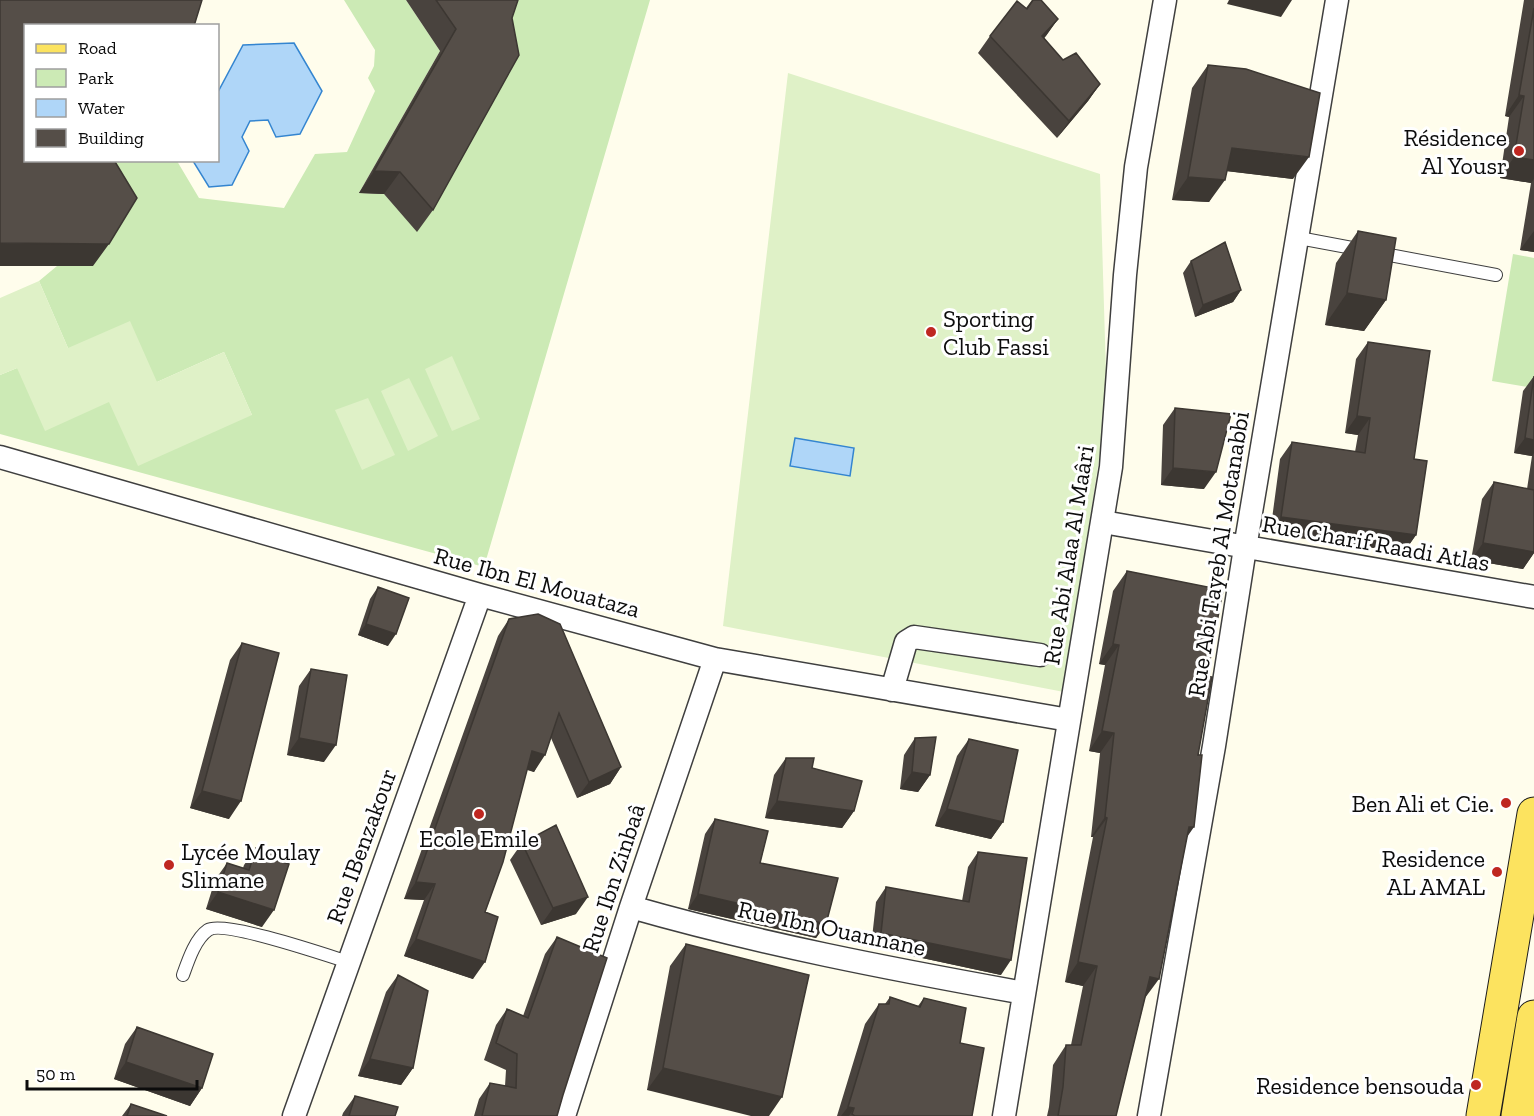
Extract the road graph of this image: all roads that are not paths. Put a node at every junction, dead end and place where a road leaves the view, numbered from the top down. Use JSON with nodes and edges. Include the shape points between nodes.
{"nodes":[{"id":1,"x":1165,"y":0,"type":"edge"},
{"id":2,"x":1337,"y":0,"type":"edge"},
{"id":3,"x":1299,"y":238,"type":"junction"},
{"id":4,"x":1496,"y":275,"type":"dead end"},
{"id":5,"x":0,"y":457,"type":"edge"},
{"id":6,"x":1103,"y":522,"type":"junction"},
{"id":7,"x":1245,"y":548,"type":"junction"},
{"id":8,"x":480,"y":596,"type":"junction"},
{"id":9,"x":1534,"y":597,"type":"edge"},
{"id":10,"x":1040,"y":656,"type":"dead end"},
{"id":11,"x":715,"y":659,"type":"junction"},
{"id":12,"x":892,"y":690,"type":"junction"},
{"id":13,"x":1069,"y":720,"type":"junction"},
{"id":14,"x":1534,"y":814,"type":"edge"},
{"id":15,"x":631,"y":907,"type":"junction"},
{"id":16,"x":348,"y":962,"type":"junction"},
{"id":17,"x":183,"y":975,"type":"dead end"},
{"id":18,"x":1024,"y":993,"type":"junction"},
{"id":19,"x":1534,"y":1017,"type":"edge"},
{"id":20,"x":1530,"y":1068,"type":"edge"},
{"id":21,"x":294,"y":1116,"type":"edge"},
{"id":22,"x":564,"y":1116,"type":"edge"},
{"id":23,"x":1004,"y":1116,"type":"edge"},
{"id":24,"x":1149,"y":1116,"type":"edge"},
{"id":25,"x":1483,"y":1116,"type":"edge"},
{"id":26,"x":1518,"y":1116,"type":"edge"}],
"edges":[{"from":1,"to":6,"type":"street","name":"Rue Abi Alaa Al Maâri","via":[[1136,167],[1112,467]]},
{"from":2,"to":3,"type":"street","name":"Rue Abi Tayeb Al Motanabbi"},
{"from":3,"to":4,"type":"lane"},
{"from":3,"to":7,"type":"street","name":"Rue Abi Tayeb Al Motanabbi"},
{"from":5,"to":8,"type":"street","name":"Rue Ibn El Mouataza"},
{"from":6,"to":7,"type":"street","name":"Rue Charif Raadi Atlas"},
{"from":6,"to":13,"type":"street","name":"Rue Abi Alaa Al Maâri"},
{"from":7,"to":9,"type":"street","name":"Rue Charif Raadi Atlas"},
{"from":7,"to":24,"type":"street","name":"Rue Abi Tayeb Al Motanabbi"},
{"from":8,"to":11,"type":"street","name":"Rue Ibn El Mouataza"},
{"from":8,"to":16,"type":"street","name":"Rue IBenzakour"},
{"from":10,"to":12,"type":"street","via":[[914,637],[906,642]]},
{"from":11,"to":12,"type":"street","name":"Rue Ibn El Mouataza"},
{"from":11,"to":15,"type":"street","name":"Rue Ibn Zinbaâ"},
{"from":12,"to":13,"type":"street","name":"Rue Ibn El Mouataza"},
{"from":13,"to":18,"type":"street","name":"Rue Abi Alaa Al Maâri"},
{"from":14,"to":25,"type":"main road"},
{"from":15,"to":18,"type":"street","name":"Rue Ibn Ouannane","via":[[827,957]]},
{"from":15,"to":22,"type":"street","name":"Rue Ibn Zinbaâ"},
{"from":16,"to":17,"type":"lane","via":[[255,934],[216,927],[203,934]]},
{"from":16,"to":21,"type":"street","name":"Rue IBenzakour"},
{"from":18,"to":23,"type":"street","name":"Rue Abi Alaa Al Maâri"},
{"from":19,"to":20,"type":"main road"},
{"from":20,"to":26,"type":"main road"}]}
